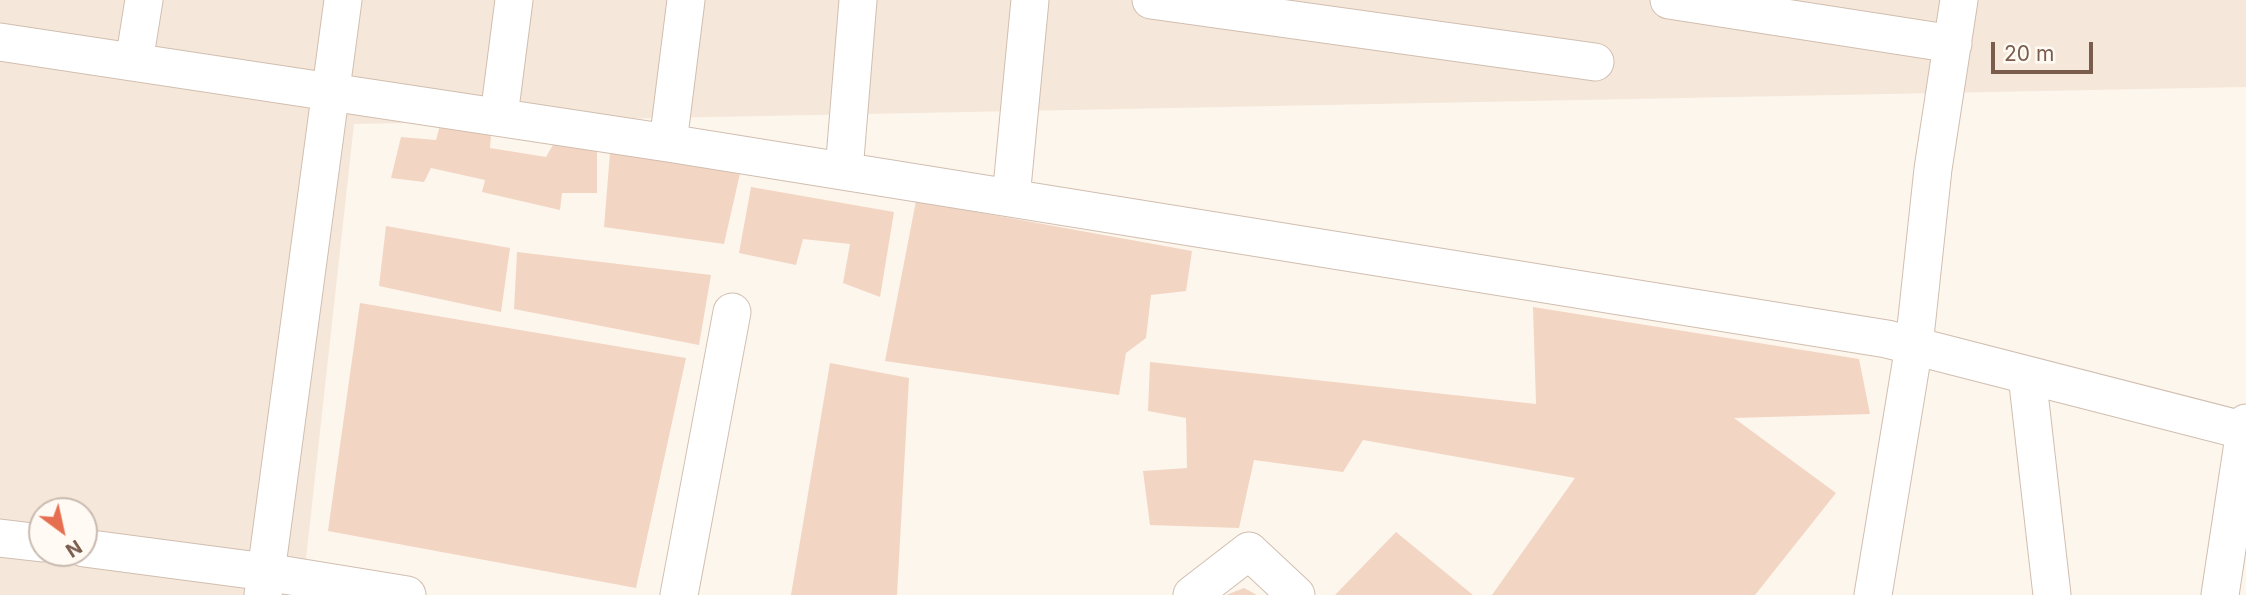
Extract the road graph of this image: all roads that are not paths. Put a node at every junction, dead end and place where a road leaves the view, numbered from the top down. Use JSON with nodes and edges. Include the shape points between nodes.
{"nodes":[{"id":1,"x":144,"y":0,"type":"edge"},
{"id":2,"x":343,"y":0,"type":"edge"},
{"id":3,"x":514,"y":0,"type":"edge"},
{"id":4,"x":686,"y":0,"type":"edge"},
{"id":5,"x":858,"y":0,"type":"edge"},
{"id":6,"x":1030,"y":0,"type":"edge"},
{"id":7,"x":1151,"y":0,"type":"edge"},
{"id":8,"x":1669,"y":0,"type":"edge"},
{"id":9,"x":1959,"y":0,"type":"edge"},
{"id":10,"x":0,"y":42,"type":"edge"},
{"id":11,"x":1954,"y":44,"type":"junction"},
{"id":12,"x":134,"y":62,"type":"junction"},
{"id":13,"x":1595,"y":62,"type":"dead end"},
{"id":14,"x":332,"y":91,"type":"junction"},
{"id":15,"x":499,"y":116,"type":"junction"},
{"id":16,"x":668,"y":143,"type":"junction"},
{"id":17,"x":844,"y":171,"type":"junction"},
{"id":18,"x":1011,"y":198,"type":"junction"},
{"id":19,"x":732,"y":312,"type":"dead end"},
{"id":20,"x":1914,"y":346,"type":"junction"},
{"id":21,"x":2027,"y":375,"type":"junction"},
{"id":22,"x":2246,"y":429,"type":"edge"},
{"id":23,"x":0,"y":538,"type":"edge"},
{"id":24,"x":28,"y":541,"type":"edge"},
{"id":25,"x":98,"y":551,"type":"edge"},
{"id":26,"x":264,"y":584,"type":"edge"},
{"id":27,"x":407,"y":595,"type":"edge"},
{"id":28,"x":679,"y":595,"type":"edge"},
{"id":29,"x":1192,"y":595,"type":"edge"},
{"id":30,"x":1296,"y":595,"type":"edge"},
{"id":31,"x":1873,"y":595,"type":"edge"},
{"id":32,"x":2052,"y":595,"type":"edge"},
{"id":33,"x":2220,"y":595,"type":"edge"}],
"edges":[{"from":1,"to":12,"type":"street"},
{"from":2,"to":14,"type":"street"},
{"from":3,"to":15,"type":"street"},
{"from":4,"to":16,"type":"street"},
{"from":5,"to":17,"type":"street"},
{"from":6,"to":18,"type":"street"},
{"from":7,"to":13,"type":"street"},
{"from":8,"to":11,"type":"street"},
{"from":9,"to":11,"type":"street"},
{"from":10,"to":12,"type":"street"},
{"from":11,"to":20,"type":"street","via":[[1933,169]]},
{"from":12,"to":14,"type":"street"},
{"from":14,"to":15,"type":"street"},
{"from":14,"to":26,"type":"street"},
{"from":15,"to":16,"type":"street"},
{"from":16,"to":17,"type":"street"},
{"from":17,"to":18,"type":"street"},
{"from":18,"to":20,"type":"street"},
{"from":19,"to":28,"type":"street"},
{"from":20,"to":21,"type":"street"},
{"from":20,"to":31,"type":"street"},
{"from":21,"to":22,"type":"street"},
{"from":21,"to":32,"type":"street"},
{"from":22,"to":33,"type":"street"},
{"from":23,"to":24,"type":"street"},
{"from":25,"to":26,"type":"street"},
{"from":26,"to":27,"type":"street"},
{"from":29,"to":30,"type":"street","via":[[1249,551]]}]}
